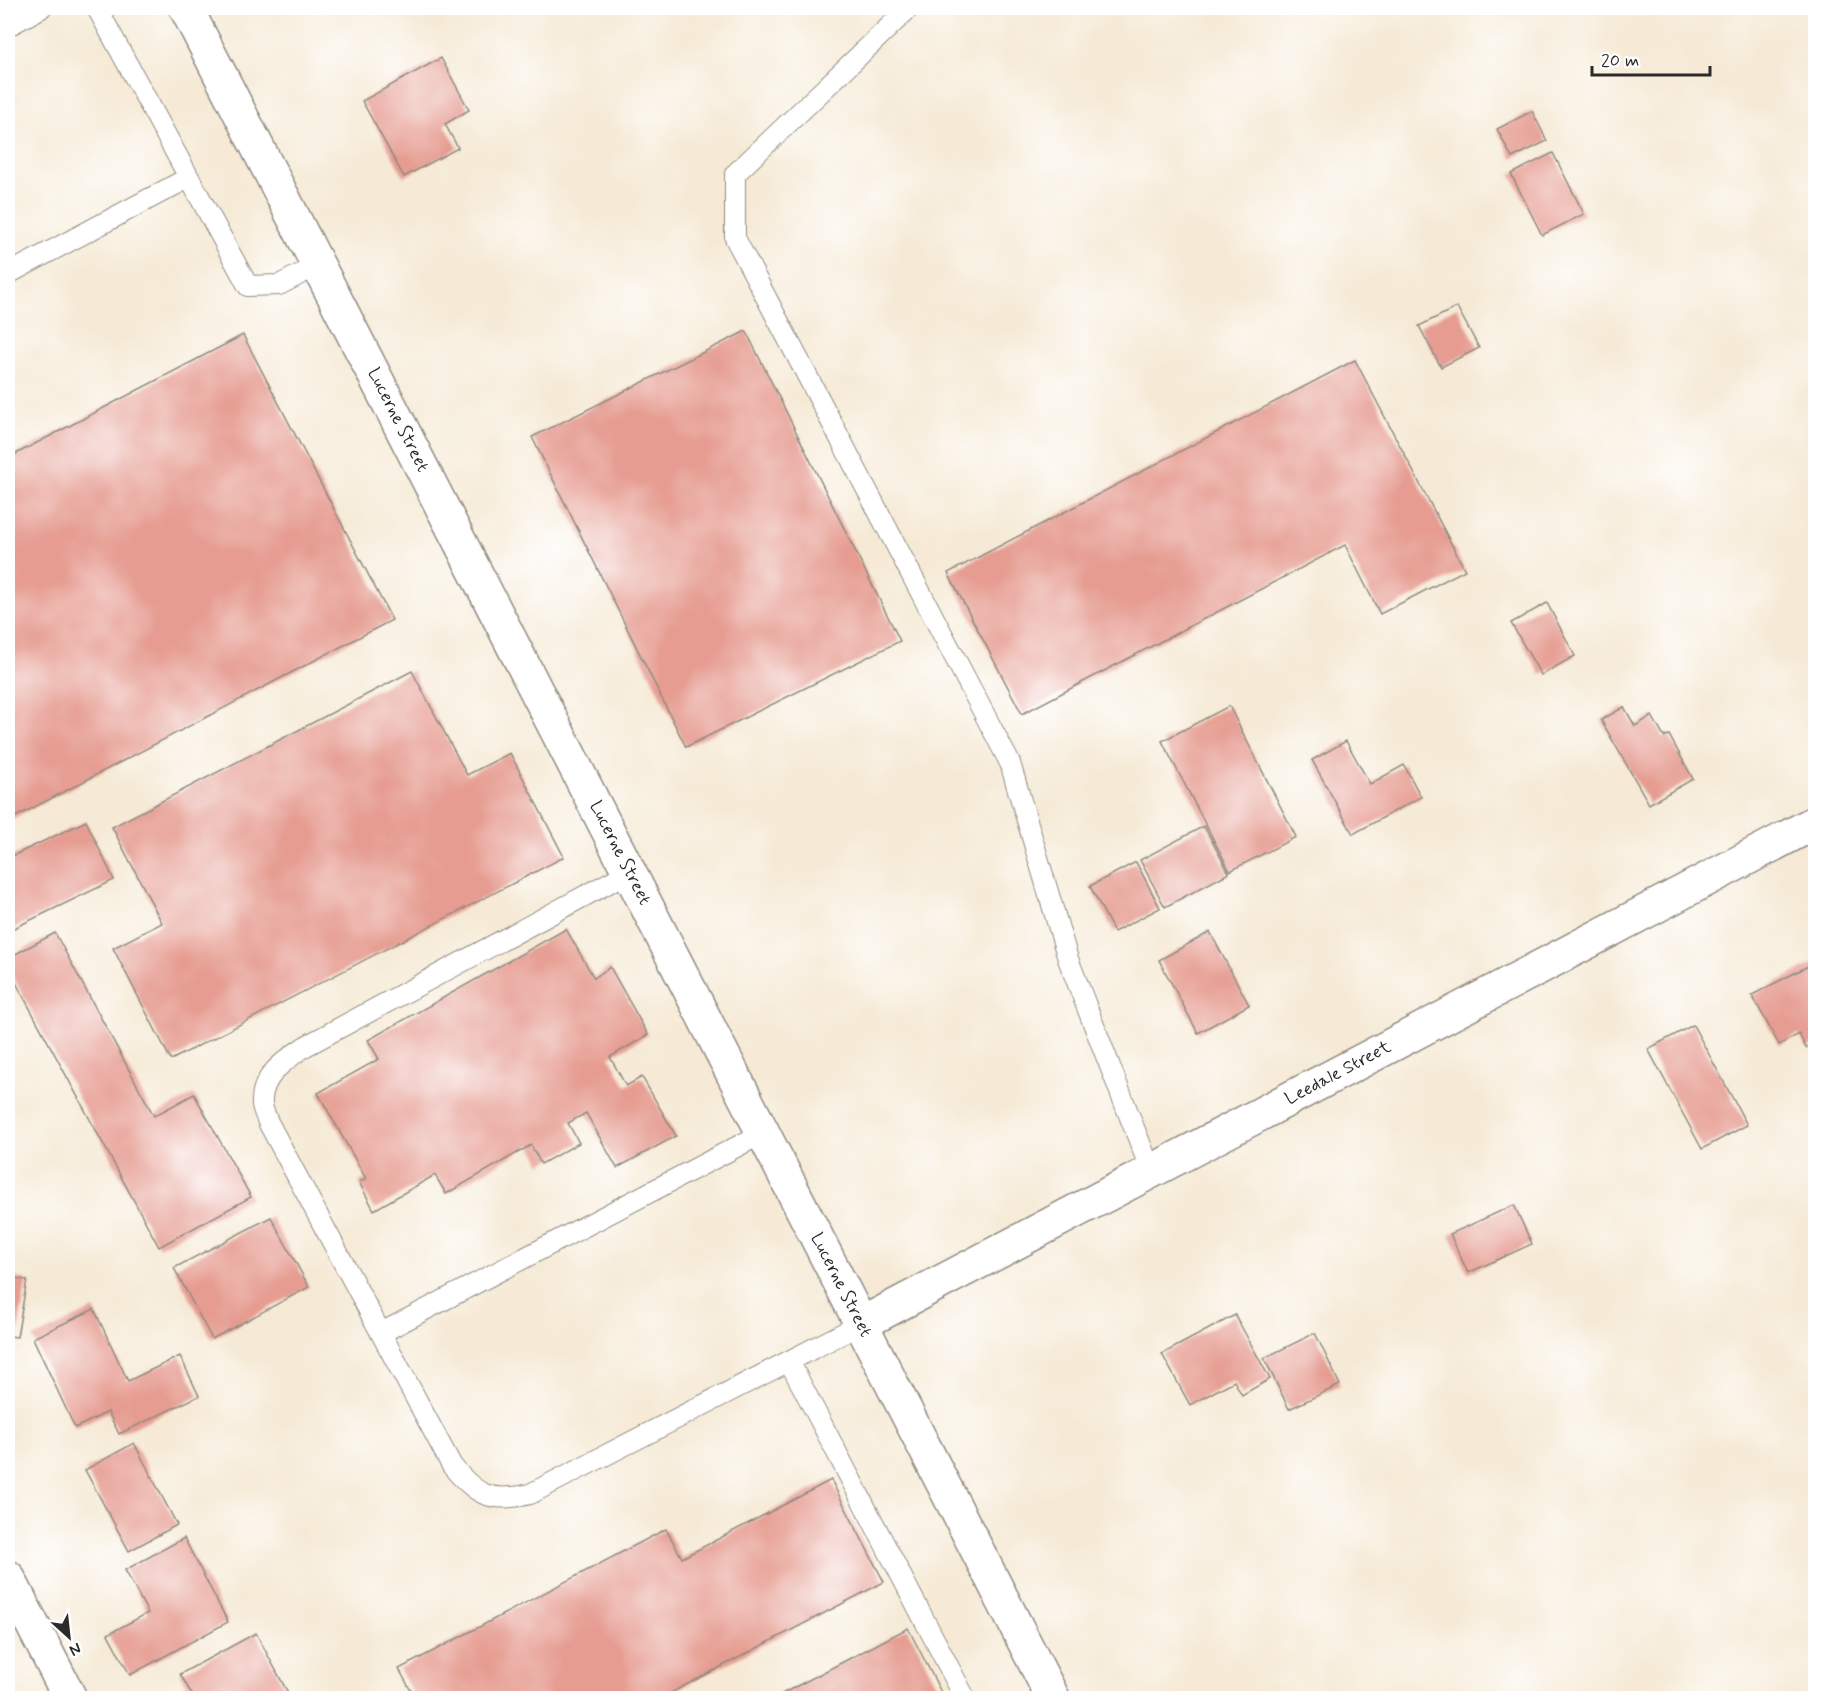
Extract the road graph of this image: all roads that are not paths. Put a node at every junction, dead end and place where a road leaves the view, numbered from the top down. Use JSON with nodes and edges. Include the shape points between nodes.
{"nodes":[{"id":1,"x":41,"y":8,"type":"edge"},
{"id":2,"x":98,"y":8,"type":"edge"},
{"id":3,"x":186,"y":8,"type":"edge"},
{"id":4,"x":909,"y":8,"type":"edge"},
{"id":5,"x":8,"y":26,"type":"edge"},
{"id":6,"x":188,"y":178,"type":"junction"},
{"id":7,"x":318,"y":265,"type":"junction"},
{"id":8,"x":8,"y":274,"type":"edge"},
{"id":9,"x":1815,"y":822,"type":"edge"},
{"id":10,"x":630,"y":872,"type":"junction"},
{"id":11,"x":763,"y":1133,"type":"junction"},
{"id":12,"x":1151,"y":1171,"type":"junction"},
{"id":13,"x":861,"y":1324,"type":"junction"},
{"id":14,"x":381,"y":1333,"type":"junction"},
{"id":15,"x":789,"y":1361,"type":"junction"},
{"id":16,"x":8,"y":1577,"type":"edge"},
{"id":17,"x":70,"y":1698,"type":"edge"},
{"id":18,"x":965,"y":1698,"type":"edge"},
{"id":19,"x":1053,"y":1698,"type":"edge"}],
"edges":[{"from":1,"to":5,"type":"lane"},
{"from":2,"to":6,"type":"lane"},
{"from":3,"to":7,"type":"street","name":"Lucerne Street"},
{"from":4,"to":12,"type":"lane","via":[[735,174],[735,238],[1010,763],[1068,959]]},
{"from":6,"to":7,"type":"lane","via":[[248,286],[279,285]]},
{"from":6,"to":8,"type":"lane"},
{"from":7,"to":10,"type":"street","name":"Lucerne Street"},
{"from":9,"to":12,"type":"street","name":"Leedale Street"},
{"from":10,"to":11,"type":"street","name":"Lucerne Street"},
{"from":10,"to":14,"type":"lane","via":[[304,1047],[273,1072],[263,1090],[261,1105],[268,1122]]},
{"from":11,"to":13,"type":"street","name":"Lucerne Street"},
{"from":11,"to":14,"type":"lane"},
{"from":12,"to":13,"type":"street","name":"Leedale Street"},
{"from":13,"to":15,"type":"lane"},
{"from":13,"to":19,"type":"street","name":"Lucerne Street"},
{"from":14,"to":15,"type":"lane","via":[[466,1483],[486,1496],[509,1499],[530,1494]]},
{"from":15,"to":18,"type":"lane"},
{"from":16,"to":17,"type":"street"}]}
